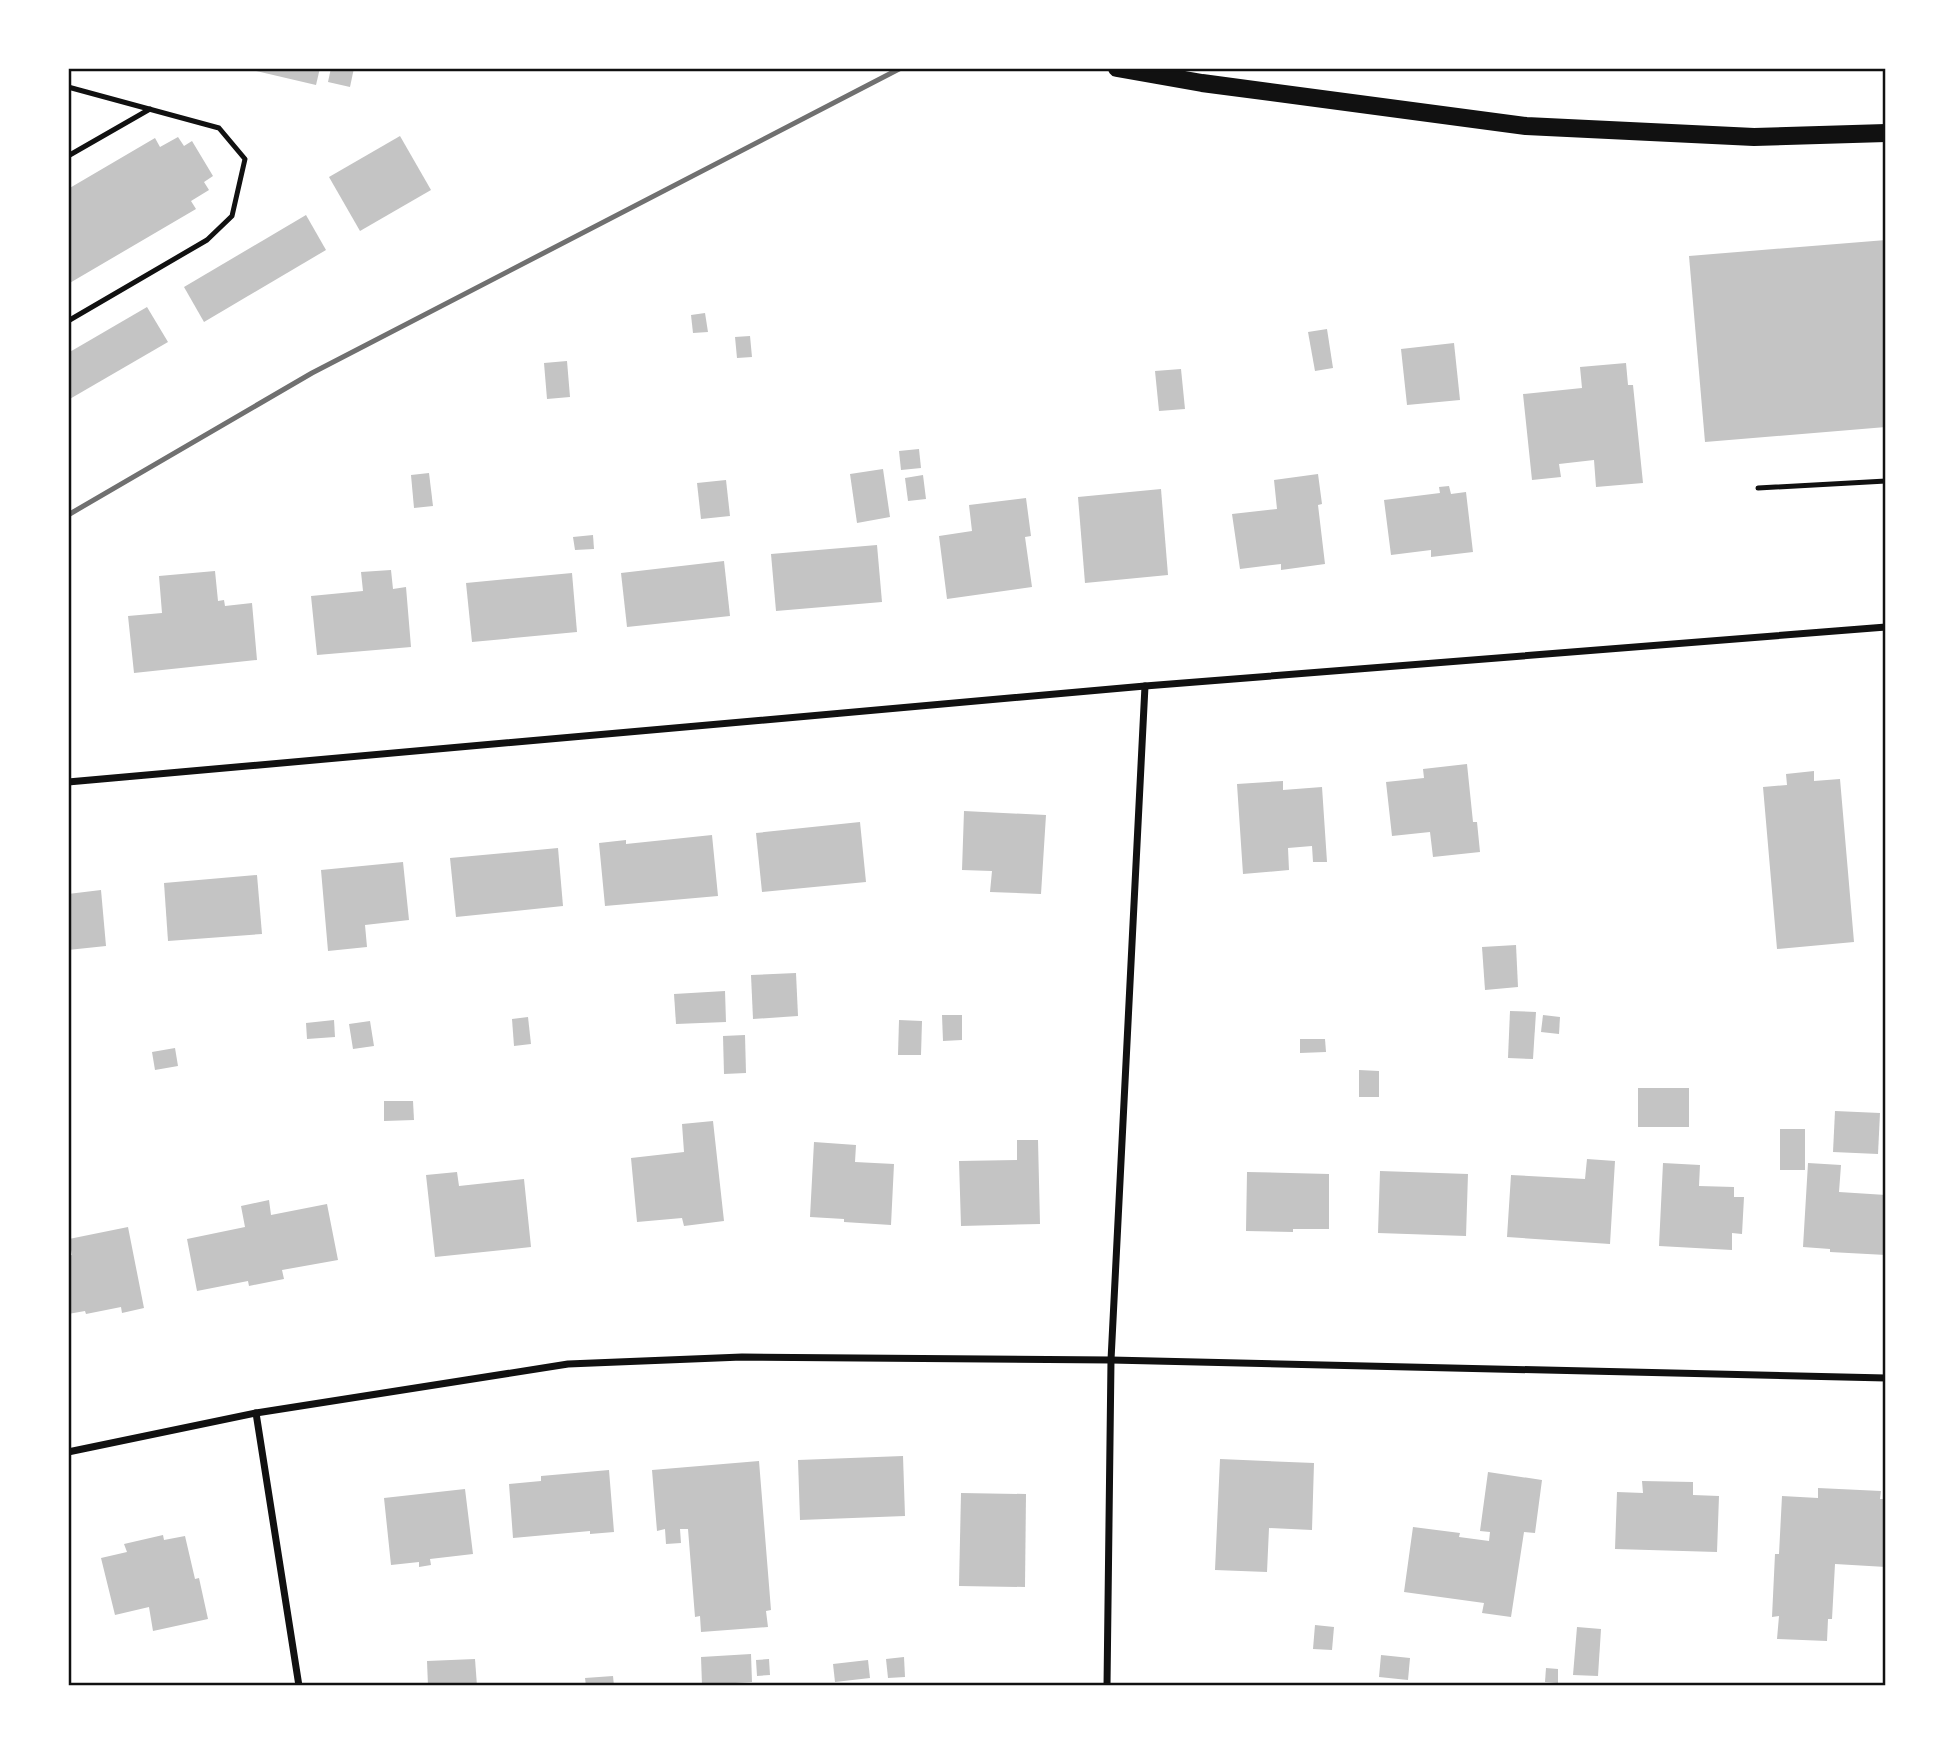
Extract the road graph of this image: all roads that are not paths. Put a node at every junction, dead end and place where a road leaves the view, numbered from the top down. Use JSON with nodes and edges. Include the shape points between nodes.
{"nodes":[{"id":1,"x":1117,"y":68,"type":"edge"},
{"id":2,"x":68,"y":88,"type":"edge"},
{"id":3,"x":150,"y":109,"type":"junction"},
{"id":4,"x":1886,"y":133,"type":"edge"},
{"id":5,"x":68,"y":156,"type":"edge"},
{"id":6,"x":68,"y":321,"type":"edge"},
{"id":7,"x":1886,"y":481,"type":"edge"},
{"id":8,"x":1758,"y":488,"type":"dead end"},
{"id":9,"x":1886,"y":627,"type":"edge"},
{"id":10,"x":1145,"y":686,"type":"junction"},
{"id":11,"x":68,"y":782,"type":"edge"},
{"id":12,"x":1111,"y":1360,"type":"junction"},
{"id":13,"x":1886,"y":1378,"type":"edge"},
{"id":14,"x":256,"y":1413,"type":"junction"},
{"id":15,"x":68,"y":1452,"type":"edge"},
{"id":16,"x":299,"y":1686,"type":"edge"},
{"id":17,"x":1107,"y":1686,"type":"edge"}],
"edges":[{"from":1,"to":4,"type":"main road","via":[[1526,126],[1754,137]]},
{"from":2,"to":3,"type":"lane"},
{"from":3,"to":5,"type":"lane"},
{"from":3,"to":6,"type":"lane","via":[[219,128],[245,159],[232,216],[207,240]]},
{"from":7,"to":8,"type":"lane"},
{"from":9,"to":10,"type":"street"},
{"from":10,"to":11,"type":"street"},
{"from":10,"to":12,"type":"street"},
{"from":12,"to":13,"type":"street"},
{"from":12,"to":14,"type":"street","via":[[742,1357],[568,1364]]},
{"from":12,"to":17,"type":"street"},
{"from":14,"to":15,"type":"street"},
{"from":14,"to":16,"type":"street"}]}
